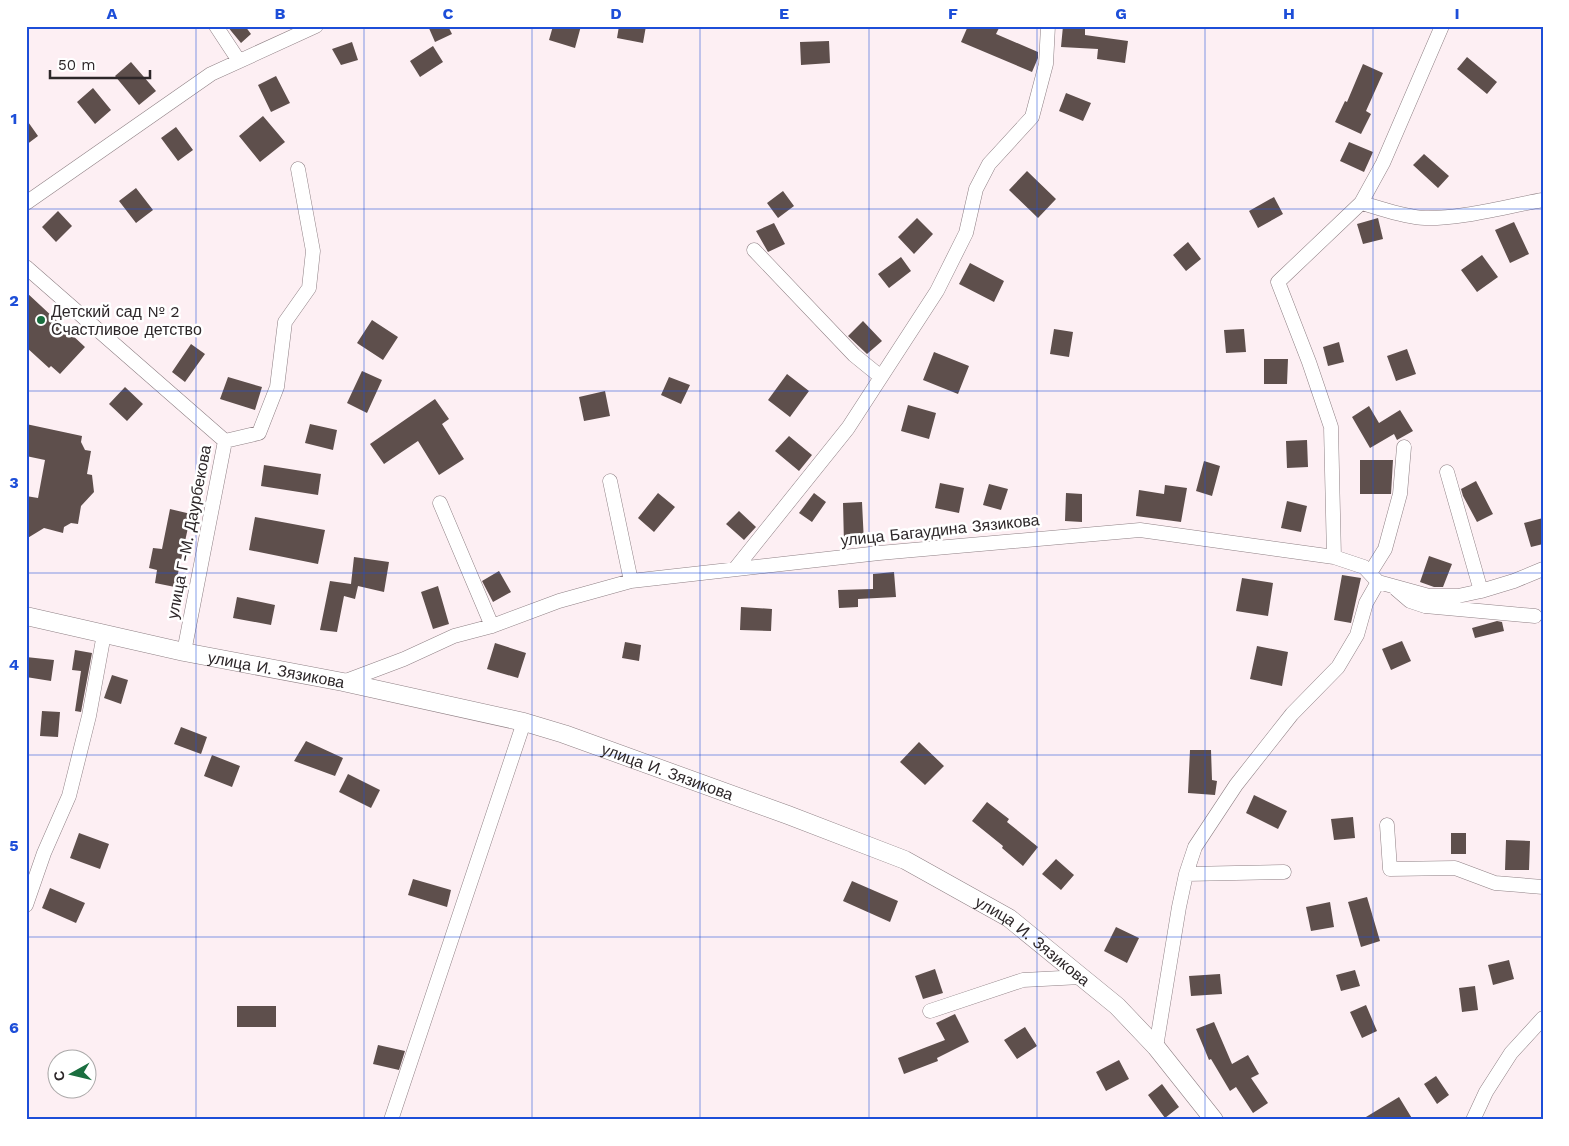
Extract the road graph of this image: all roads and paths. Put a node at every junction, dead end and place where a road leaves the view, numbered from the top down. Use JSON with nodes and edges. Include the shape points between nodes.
{"nodes":[{"id":1,"x":216,"y":26,"type":"edge"},
{"id":2,"x":1048,"y":26,"type":"edge"},
{"id":3,"x":1442,"y":26,"type":"edge"},
{"id":4,"x":316,"y":27,"type":"edge"},
{"id":5,"x":239,"y":61,"type":"junction"},
{"id":6,"x":298,"y":169,"type":"dead end"},
{"id":7,"x":1543,"y":200,"type":"edge"},
{"id":8,"x":26,"y":203,"type":"edge"},
{"id":9,"x":1361,"y":203,"type":"junction"},
{"id":10,"x":754,"y":250,"type":"dead end"},
{"id":11,"x":26,"y":267,"type":"edge"},
{"id":12,"x":881,"y":377,"type":"junction"},
{"id":13,"x":225,"y":441,"type":"junction"},
{"id":14,"x":1404,"y":446,"type":"dead end"},
{"id":15,"x":1447,"y":472,"type":"dead end"},
{"id":16,"x":610,"y":481,"type":"dead end"},
{"id":17,"x":440,"y":503,"type":"dead end"},
{"id":18,"x":1334,"y":557,"type":"junction"},
{"id":19,"x":736,"y":569,"type":"junction"},
{"id":20,"x":1543,"y":569,"type":"edge"},
{"id":21,"x":1374,"y":578,"type":"junction"},
{"id":22,"x":631,"y":581,"type":"junction"},
{"id":23,"x":1394,"y":586,"type":"junction"},
{"id":24,"x":1481,"y":592,"type":"junction"},
{"id":25,"x":26,"y":616,"type":"edge"},
{"id":26,"x":1535,"y":616,"type":"dead end"},
{"id":27,"x":492,"y":626,"type":"junction"},
{"id":28,"x":104,"y":634,"type":"junction"},
{"id":29,"x":184,"y":652,"type":"junction"},
{"id":30,"x":343,"y":682,"type":"junction"},
{"id":31,"x":524,"y":722,"type":"junction"},
{"id":32,"x":1387,"y":825,"type":"dead end"},
{"id":33,"x":1284,"y":872,"type":"dead end"},
{"id":34,"x":1186,"y":874,"type":"junction"},
{"id":35,"x":1543,"y":887,"type":"edge"},
{"id":36,"x":26,"y":905,"type":"edge"},
{"id":37,"x":1081,"y":977,"type":"junction"},
{"id":38,"x":930,"y":1011,"type":"dead end"},
{"id":39,"x":1543,"y":1018,"type":"edge"},
{"id":40,"x":1156,"y":1047,"type":"junction"},
{"id":41,"x":391,"y":1120,"type":"edge"},
{"id":42,"x":1214,"y":1120,"type":"edge"},
{"id":43,"x":1473,"y":1120,"type":"edge"}],
"edges":[{"from":1,"to":5,"type":"street"},
{"from":2,"to":12,"type":"street","via":[[1046,64],[1032,117],[989,164],[976,189],[966,233],[941,283]]},
{"from":3,"to":9,"type":"street","via":[[1383,163]]},
{"from":4,"to":5,"type":"street"},
{"from":5,"to":8,"type":"street","via":[[211,74]]},
{"from":6,"to":13,"type":"street","via":[[313,251],[308,288],[285,322],[277,387],[259,433]]},
{"from":7,"to":9,"type":"street","via":[[1423,218]]},
{"from":9,"to":18,"type":"street","via":[[1278,282],[1330,427]]},
{"from":10,"to":12,"type":"street","via":[[854,355]]},
{"from":11,"to":13,"type":"street","name":"улица Г-М. Даурбекова"},
{"from":12,"to":19,"type":"street","via":[[848,428]]},
{"from":13,"to":29,"type":"street","name":"улица Г-М. Даурбекова"},
{"from":14,"to":21,"type":"street","via":[[1400,494]]},
{"from":15,"to":24,"type":"street"},
{"from":16,"to":22,"type":"street"},
{"from":17,"to":27,"type":"street"},
{"from":18,"to":19,"type":"street","name":"улица Багаудина Зязикова","via":[[1140,530]]},
{"from":18,"to":21,"type":"street","name":"улица Багаудина Зязикова","via":[[1364,567]]},
{"from":19,"to":22,"type":"street","name":"улица Багаудина Зязикова"},
{"from":20,"to":24,"type":"street","name":"улица Багаудина Зязикова"},
{"from":21,"to":23,"type":"street","name":"улица Багаудина Зязикова"},
{"from":21,"to":34,"type":"street","via":[[1357,635],[1338,666],[1292,714],[1236,785],[1195,848]]},
{"from":22,"to":27,"type":"street","name":"улица Багаудина Зязикова","via":[[559,601]]},
{"from":23,"to":24,"type":"street","name":"улица Багаудина Зязикова","via":[[1430,596]]},
{"from":23,"to":26,"type":"street","via":[[1410,601],[1425,606]]},
{"from":25,"to":28,"type":"main road","name":"улица И. Зязикова"},
{"from":27,"to":30,"type":"street","name":"улица Багаудина Зязикова","via":[[454,636]]},
{"from":28,"to":29,"type":"main road","name":"улица И. Зязикова"},
{"from":28,"to":36,"type":"street","via":[[89,716],[69,796]]},
{"from":29,"to":30,"type":"main road","name":"улица И. Зязикова"},
{"from":30,"to":31,"type":"main road","name":"улица И. Зязикова"},
{"from":31,"to":37,"type":"main road","name":"улица И. Зязикова","via":[[905,860],[1008,918]]},
{"from":31,"to":41,"type":"street"},
{"from":32,"to":35,"type":"street","via":[[1390,869],[1455,868],[1494,883]]},
{"from":33,"to":34,"type":"street"},
{"from":34,"to":40,"type":"street"},
{"from":37,"to":38,"type":"street","via":[[1023,980]]},
{"from":37,"to":40,"type":"main road","name":"улица И. Зязикова","via":[[1117,1006]]},
{"from":39,"to":43,"type":"street","via":[[1511,1053],[1486,1092]]},
{"from":40,"to":42,"type":"main road","name":"улица И. Зязикова"}]}
